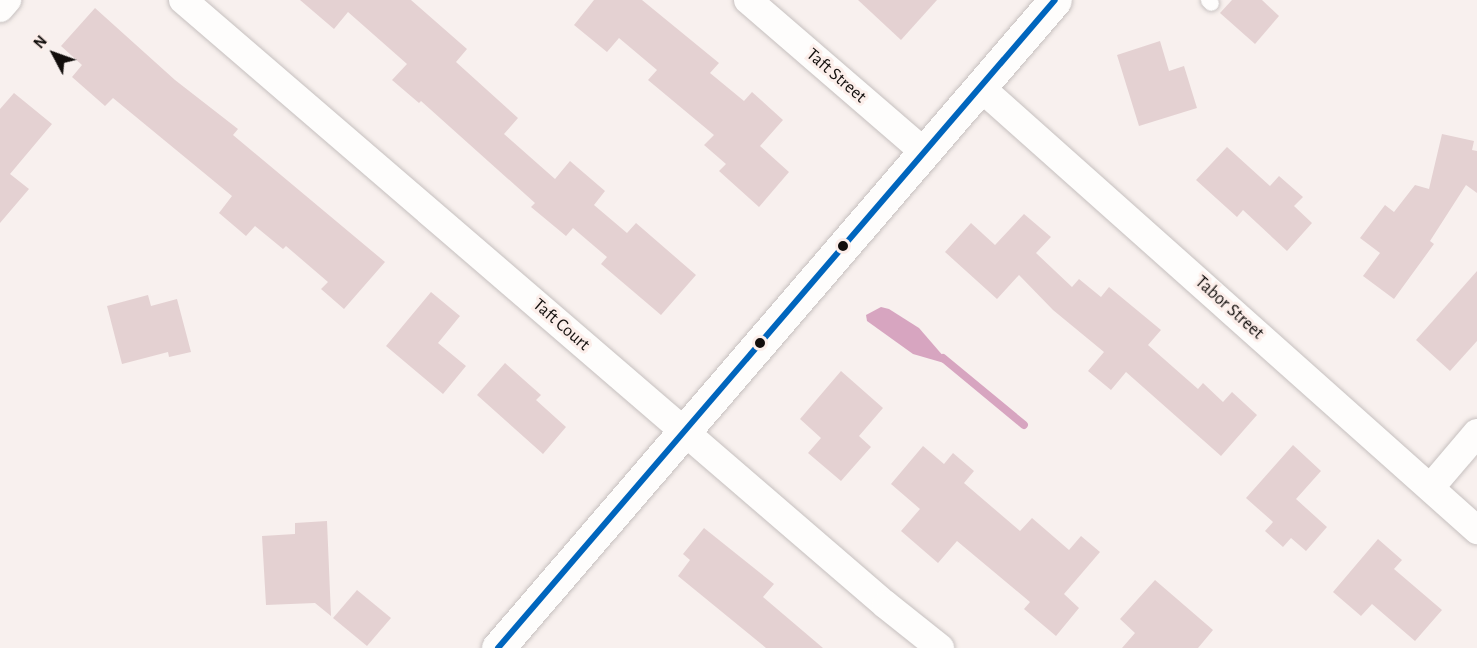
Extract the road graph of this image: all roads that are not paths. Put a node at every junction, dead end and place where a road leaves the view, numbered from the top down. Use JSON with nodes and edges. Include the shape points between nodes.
{"nodes":[{"id":1,"x":7,"y":0,"type":"edge"},
{"id":2,"x":183,"y":0,"type":"edge"},
{"id":3,"x":748,"y":0,"type":"edge"},
{"id":4,"x":1055,"y":0,"type":"edge"},
{"id":5,"x":0,"y":8,"type":"edge"},
{"id":6,"x":980,"y":87,"type":"junction"},
{"id":7,"x":924,"y":152,"type":"junction"},
{"id":8,"x":685,"y":432,"type":"junction"},
{"id":9,"x":1477,"y":433,"type":"edge"},
{"id":10,"x":1431,"y":487,"type":"junction"},
{"id":11,"x":1477,"y":530,"type":"edge"},
{"id":12,"x":498,"y":648,"type":"edge"},
{"id":13,"x":940,"y":648,"type":"edge"}],
"edges":[{"from":1,"to":5,"type":"street"},
{"from":2,"to":8,"type":"street","name":"Taft Court"},
{"from":3,"to":7,"type":"street","name":"Taft Street"},
{"from":4,"to":6,"type":"street"},
{"from":6,"to":7,"type":"street"},
{"from":6,"to":10,"type":"street","name":"Tabor Street"},
{"from":7,"to":8,"type":"street"},
{"from":8,"to":12,"type":"street"},
{"from":8,"to":13,"type":"street","name":"Taft Court"},
{"from":9,"to":10,"type":"street"},
{"from":10,"to":11,"type":"street","name":"Tabor Street"}]}
